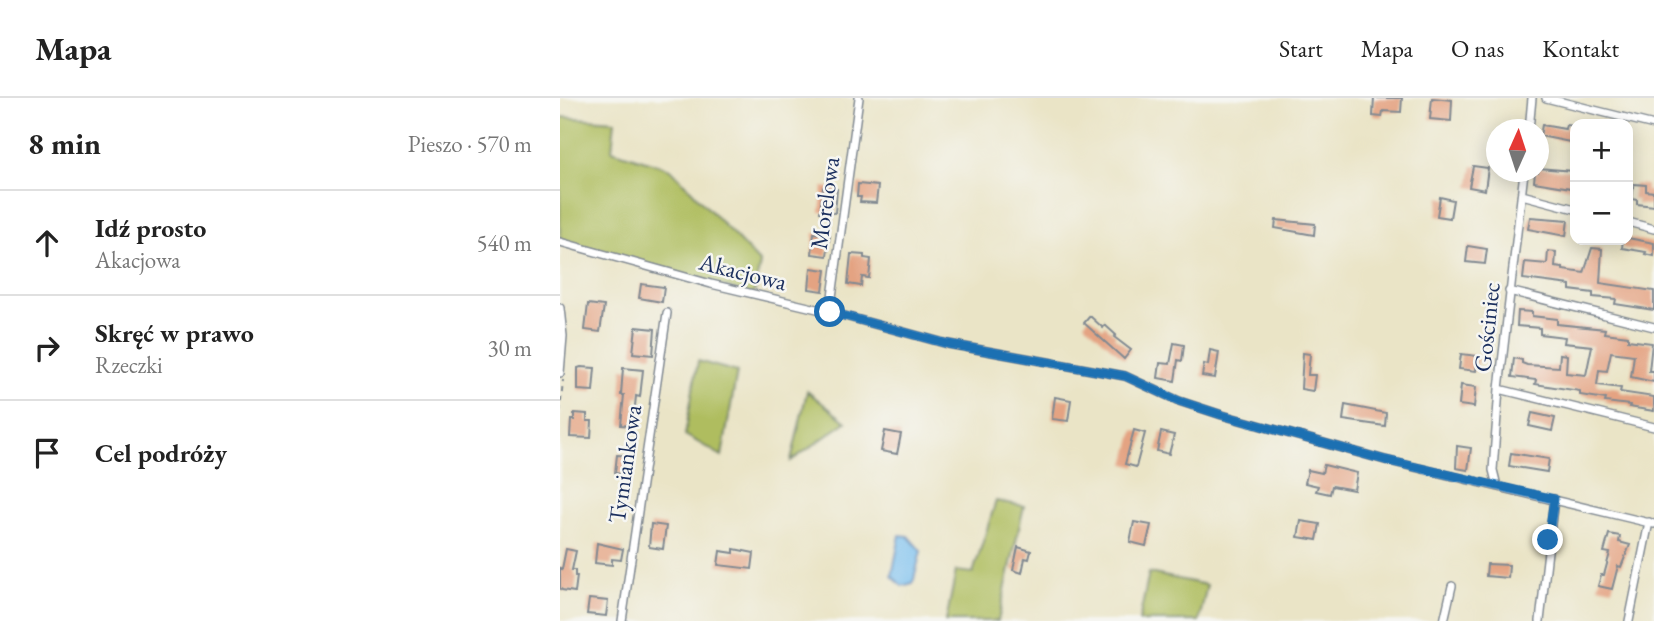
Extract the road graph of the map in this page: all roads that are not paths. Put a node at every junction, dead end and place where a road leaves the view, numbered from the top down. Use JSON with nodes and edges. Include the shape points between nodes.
{"nodes":[{"id":1,"x":859,"y":98,"type":"edge"},
{"id":2,"x":1532,"y":98,"type":"edge"},
{"id":3,"x":1546,"y":98,"type":"edge"},
{"id":4,"x":1530,"y":119,"type":"edge"},
{"id":5,"x":1654,"y":125,"type":"edge"},
{"id":6,"x":1523,"y":182,"type":"edge"},
{"id":7,"x":1522,"y":195,"type":"junction"},
{"id":8,"x":1570,"y":208,"type":"edge"},
{"id":9,"x":1633,"y":223,"type":"edge"},
{"id":10,"x":1654,"y":229,"type":"edge"},
{"id":11,"x":560,"y":242,"type":"edge"},
{"id":12,"x":1509,"y":291,"type":"junction"},
{"id":13,"x":560,"y":308,"type":"edge"},
{"id":14,"x":830,"y":312,"type":"junction"},
{"id":15,"x":667,"y":313,"type":"dead end"},
{"id":16,"x":1654,"y":327,"type":"edge"},
{"id":17,"x":560,"y":373,"type":"edge"},
{"id":18,"x":1499,"y":389,"type":"junction"},
{"id":19,"x":1654,"y":427,"type":"edge"},
{"id":20,"x":1497,"y":486,"type":"junction"},
{"id":21,"x":1554,"y":499,"type":"junction"},
{"id":22,"x":1652,"y":523,"type":"edge"},
{"id":23,"x":1452,"y":586,"type":"dead end"},
{"id":24,"x":622,"y":621,"type":"edge"},
{"id":25,"x":1444,"y":621,"type":"edge"},
{"id":26,"x":1540,"y":621,"type":"edge"},
{"id":27,"x":1629,"y":621,"type":"edge"}],
"edges":[{"from":1,"to":14,"type":"street","name":"Morelowa"},
{"from":2,"to":4,"type":"street"},
{"from":3,"to":5,"type":"street"},
{"from":6,"to":7,"type":"street","name":"Gościniec"},
{"from":7,"to":8,"type":"street"},
{"from":7,"to":12,"type":"street","name":"Gościniec"},
{"from":9,"to":10,"type":"street"},
{"from":11,"to":14,"type":"street","name":"Akacjowa"},
{"from":12,"to":16,"type":"street"},
{"from":12,"to":18,"type":"street","name":"Gościniec"},
{"from":13,"to":17,"type":"street","via":[[564,336]]},
{"from":14,"to":20,"type":"street","name":"Akacjowa","via":[[948,344],[1125,376],[1222,415]]},
{"from":15,"to":24,"type":"street","name":"Tymiankowa"},
{"from":18,"to":19,"type":"street"},
{"from":18,"to":20,"type":"street","name":"Gościniec","via":[[1493,470]]},
{"from":20,"to":21,"type":"street","name":"Akacjowa"},
{"from":21,"to":22,"type":"street","name":"Akacjowa"},
{"from":21,"to":26,"type":"street"},
{"from":22,"to":27,"type":"street","name":"Akacjowa"},
{"from":23,"to":25,"type":"street"}]}
